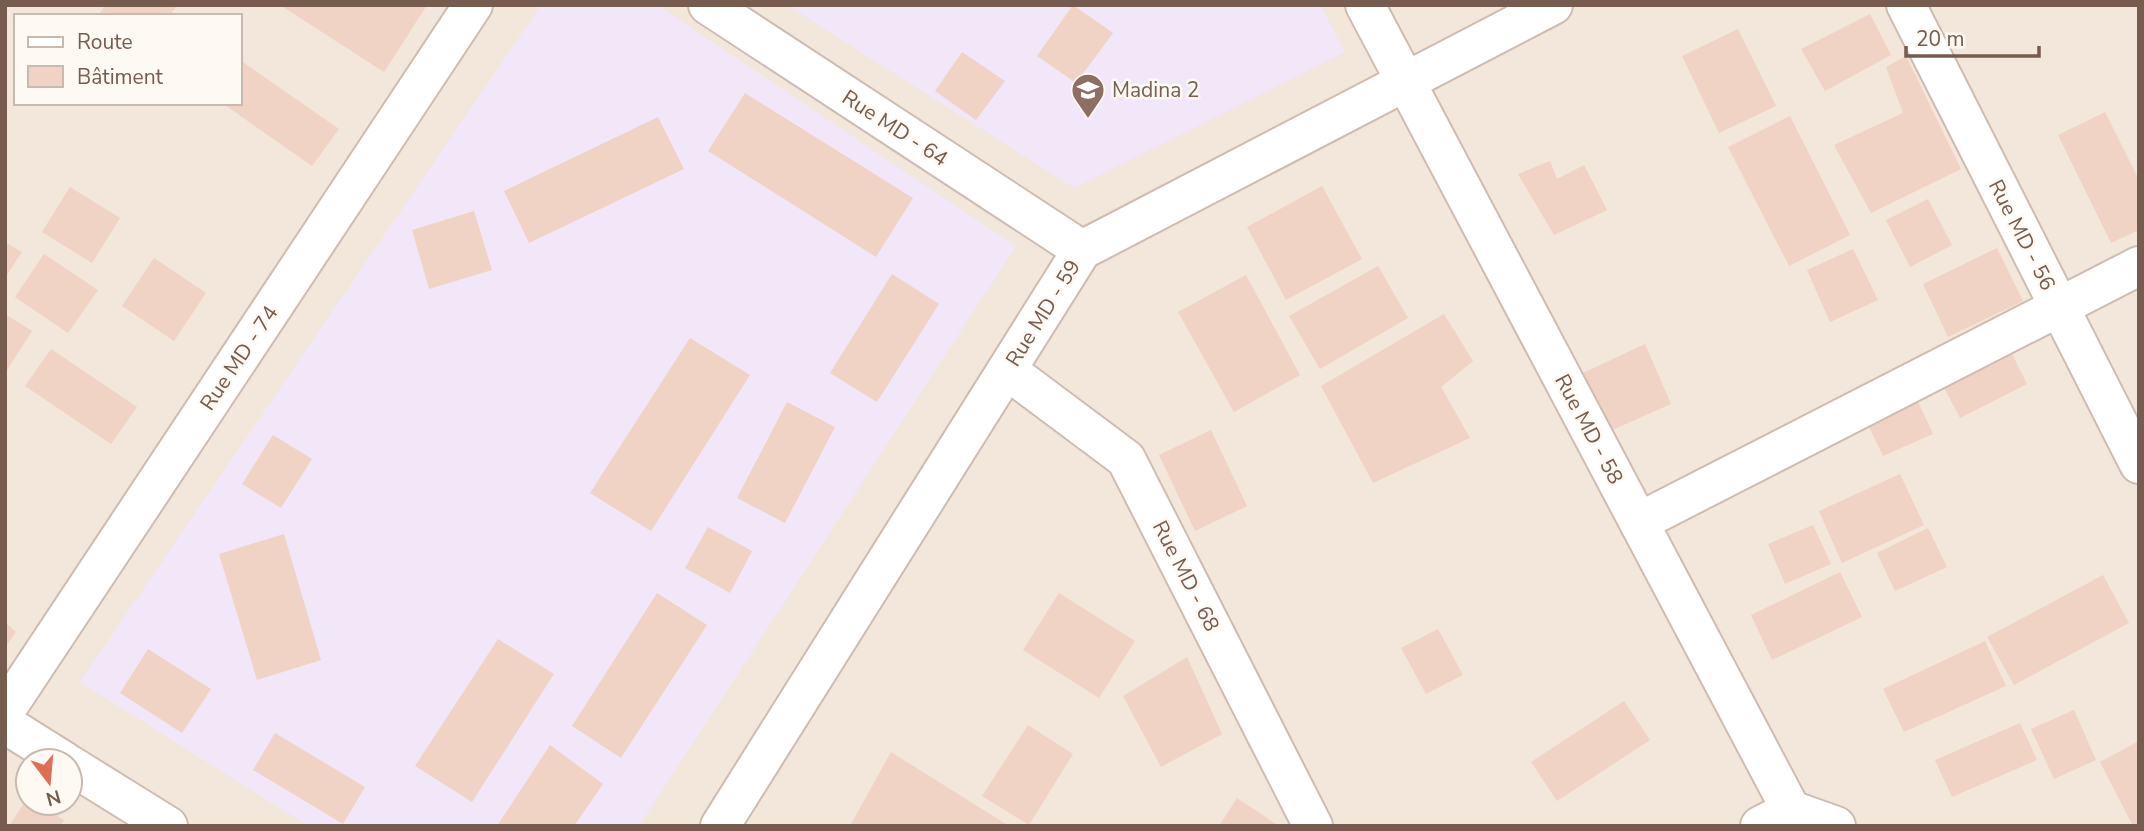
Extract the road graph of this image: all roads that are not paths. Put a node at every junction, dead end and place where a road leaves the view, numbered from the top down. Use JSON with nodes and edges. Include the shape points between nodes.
{"nodes":[{"id":1,"x":473,"y":5,"type":"edge"},
{"id":2,"x":708,"y":5,"type":"edge"},
{"id":3,"x":1365,"y":5,"type":"edge"},
{"id":4,"x":1553,"y":5,"type":"edge"},
{"id":5,"x":1906,"y":5,"type":"edge"},
{"id":6,"x":1406,"y":82,"type":"junction"},
{"id":7,"x":1082,"y":250,"type":"junction"},
{"id":8,"x":2139,"y":267,"type":"edge"},
{"id":9,"x":2060,"y":308,"type":"junction"},
{"id":10,"x":1007,"y":370,"type":"junction"},
{"id":11,"x":2139,"y":464,"type":"edge"},
{"id":12,"x":1639,"y":522,"type":"junction"},
{"id":13,"x":5,"y":712,"type":"edge"},
{"id":14,"x":5,"y":724,"type":"edge"},
{"id":15,"x":42,"y":747,"type":"edge"},
{"id":16,"x":84,"y":774,"type":"edge"},
{"id":17,"x":1775,"y":818,"type":"edge"},
{"id":18,"x":168,"y":826,"type":"edge"},
{"id":19,"x":720,"y":826,"type":"edge"},
{"id":20,"x":1313,"y":826,"type":"edge"},
{"id":21,"x":1836,"y":826,"type":"edge"}],
"edges":[{"from":1,"to":13,"type":"street","name":"Rue MD - 74"},
{"from":2,"to":7,"type":"street","name":"Rue MD - 64"},
{"from":3,"to":6,"type":"street","name":"Rue MD - 58"},
{"from":4,"to":6,"type":"street","name":"Rue MD - 59"},
{"from":5,"to":9,"type":"street","name":"Rue MD - 56"},
{"from":6,"to":7,"type":"street","name":"Rue MD - 59"},
{"from":6,"to":12,"type":"street","name":"Rue MD - 58"},
{"from":7,"to":10,"type":"street","name":"Rue MD - 59"},
{"from":8,"to":9,"type":"street"},
{"from":9,"to":11,"type":"street","name":"Rue MD - 56"},
{"from":9,"to":12,"type":"street"},
{"from":10,"to":19,"type":"street","name":"Rue MD - 59"},
{"from":10,"to":20,"type":"street","name":"Rue MD - 68","via":[[1126,460]]},
{"from":12,"to":17,"type":"street","name":"Rue MD - 58"},
{"from":14,"to":15,"type":"street"},
{"from":16,"to":18,"type":"street"},
{"from":17,"to":21,"type":"street","name":"Rue MD - 58"}]}
